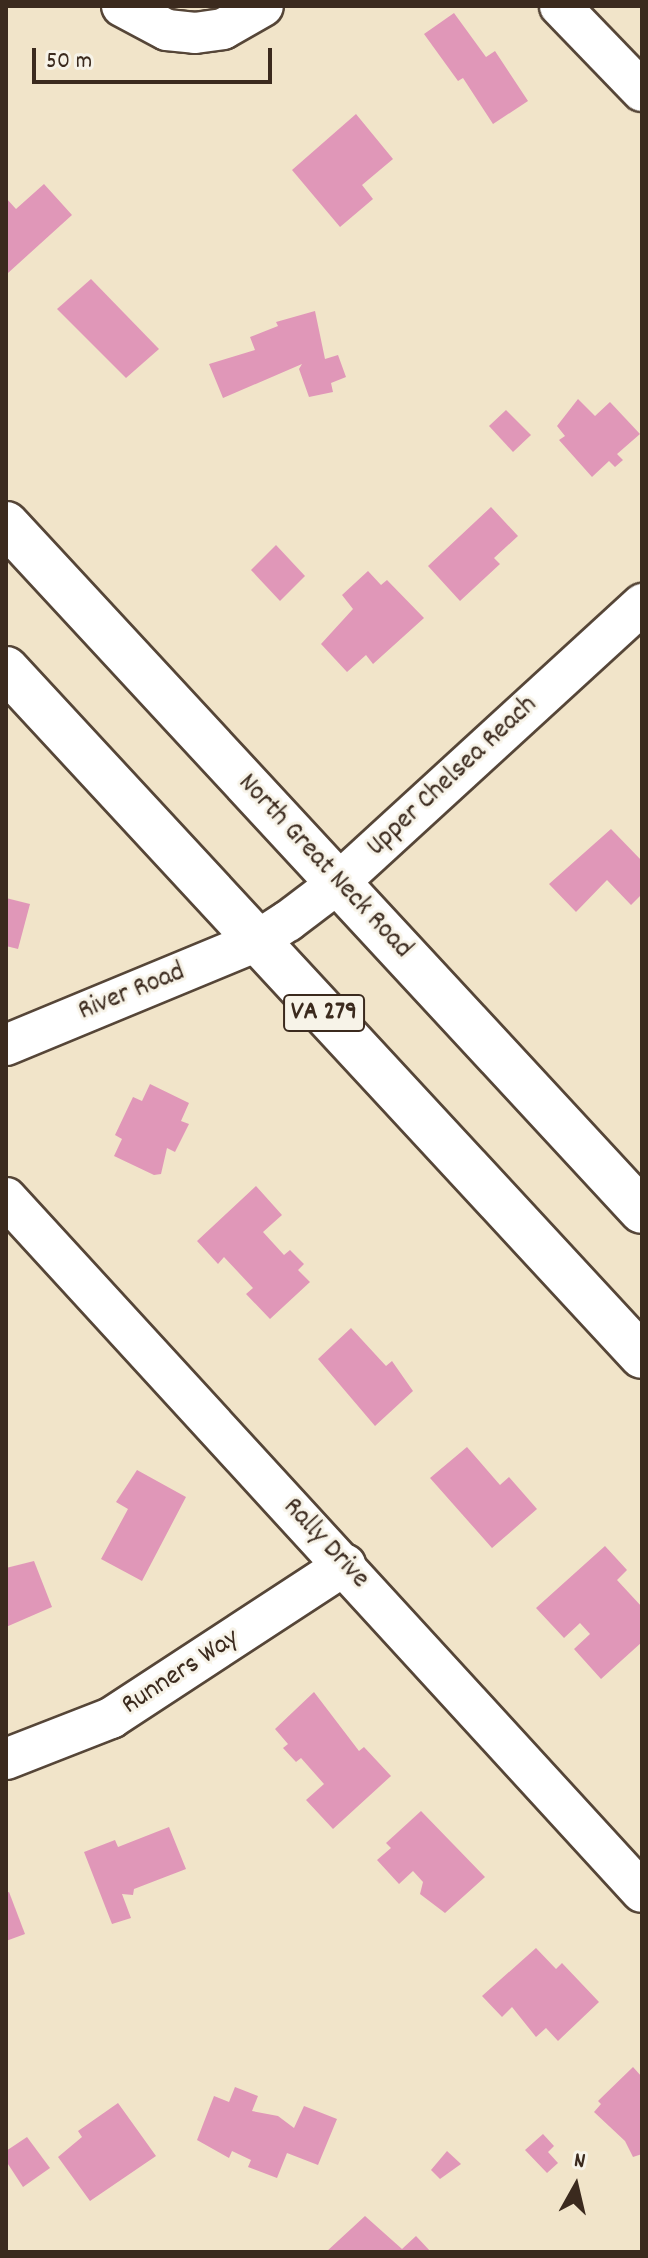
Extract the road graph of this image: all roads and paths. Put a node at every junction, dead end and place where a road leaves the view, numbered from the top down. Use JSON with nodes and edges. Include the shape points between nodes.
{"nodes":[{"id":1,"x":122,"y":6,"type":"edge"},
{"id":2,"x":263,"y":6,"type":"edge"},
{"id":3,"x":560,"y":6,"type":"edge"},
{"id":4,"x":642,"y":91,"type":"edge"},
{"id":5,"x":6,"y":524,"type":"edge"},
{"id":6,"x":642,"y":604,"type":"edge"},
{"id":7,"x":6,"y":669,"type":"edge"},
{"id":8,"x":338,"y":883,"type":"junction"},
{"id":9,"x":257,"y":941,"type":"junction"},
{"id":10,"x":6,"y":1045,"type":"edge"},
{"id":11,"x":6,"y":1198,"type":"edge"},
{"id":12,"x":642,"y":1211,"type":"edge"},
{"id":13,"x":642,"y":1356,"type":"edge"},
{"id":14,"x":345,"y":1565,"type":"junction"},
{"id":15,"x":6,"y":1759,"type":"edge"},
{"id":16,"x":642,"y":1892,"type":"edge"}],
"edges":[{"from":1,"to":2,"type":"street","via":[[167,30],[195,33],[223,29]]},
{"from":3,"to":4,"type":"street"},
{"from":5,"to":8,"type":"main road","name":"North Great Neck Road"},
{"from":6,"to":8,"type":"street","name":"Upper Chelsea Reach"},
{"from":7,"to":9,"type":"main road","number":"VA 279"},
{"from":8,"to":9,"type":"street","name":"Upper Chelsea Reach"},
{"from":8,"to":12,"type":"main road","name":"North Great Neck Road"},
{"from":9,"to":10,"type":"street","name":"River Road"},
{"from":9,"to":13,"type":"main road","number":"VA 279"},
{"from":11,"to":14,"type":"street","name":"Rally Drive"},
{"from":14,"to":15,"type":"street","name":"Runners Way","via":[[111,1718]]},
{"from":14,"to":16,"type":"street","name":"Rally Drive"}]}
